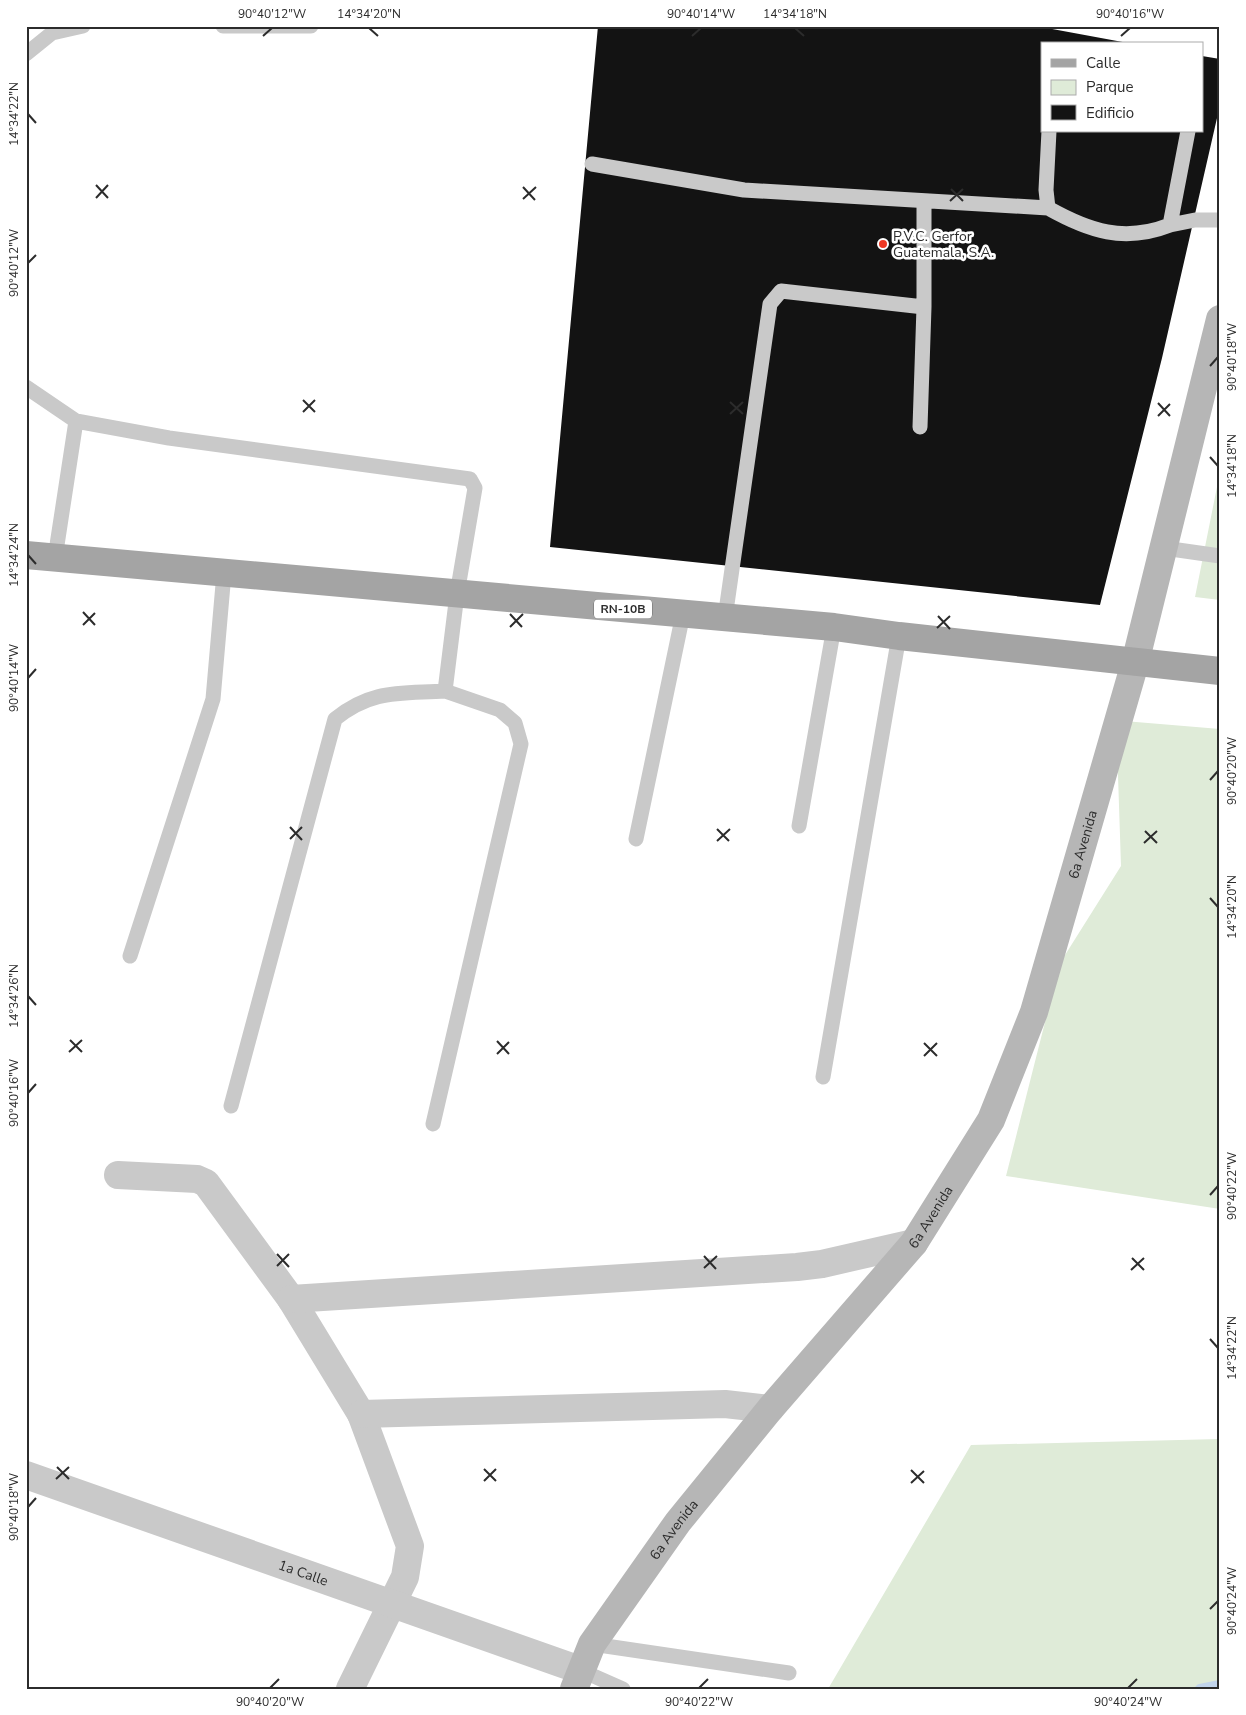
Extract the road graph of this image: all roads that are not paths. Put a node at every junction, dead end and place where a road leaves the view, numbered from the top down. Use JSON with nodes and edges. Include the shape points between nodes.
{"nodes":[{"id":1,"x":83,"y":26,"type":"edge"},
{"id":2,"x":223,"y":26,"type":"edge"},
{"id":3,"x":312,"y":26,"type":"edge"},
{"id":4,"x":26,"y":54,"type":"edge"},
{"id":5,"x":1049,"y":132,"type":"edge"},
{"id":6,"x":1188,"y":132,"type":"edge"},
{"id":7,"x":592,"y":164,"type":"dead end"},
{"id":8,"x":924,"y":201,"type":"junction"},
{"id":9,"x":1048,"y":208,"type":"junction"},
{"id":10,"x":1220,"y":220,"type":"edge"},
{"id":11,"x":1170,"y":225,"type":"junction"},
{"id":12,"x":924,"y":307,"type":"junction"},
{"id":13,"x":1220,"y":320,"type":"edge"},
{"id":14,"x":26,"y":387,"type":"edge"},
{"id":15,"x":76,"y":421,"type":"junction"},
{"id":16,"x":920,"y":427,"type":"dead end"},
{"id":17,"x":1164,"y":548,"type":"junction"},
{"id":18,"x":26,"y":555,"type":"edge"},
{"id":19,"x":1220,"y":556,"type":"edge"},
{"id":20,"x":55,"y":558,"type":"junction"},
{"id":21,"x":224,"y":573,"type":"junction"},
{"id":22,"x":456,"y":594,"type":"junction"},
{"id":23,"x":683,"y":614,"type":"junction"},
{"id":24,"x":725,"y":618,"type":"junction"},
{"id":25,"x":834,"y":627,"type":"junction"},
{"id":26,"x":899,"y":636,"type":"junction"},
{"id":27,"x":1135,"y":663,"type":"junction"},
{"id":28,"x":1220,"y":671,"type":"edge"},
{"id":29,"x":445,"y":691,"type":"junction"},
{"id":30,"x":799,"y":826,"type":"dead end"},
{"id":31,"x":636,"y":840,"type":"dead end"},
{"id":32,"x":130,"y":956,"type":"dead end"},
{"id":33,"x":823,"y":1077,"type":"dead end"},
{"id":34,"x":231,"y":1106,"type":"dead end"},
{"id":35,"x":433,"y":1124,"type":"dead end"},
{"id":36,"x":118,"y":1174,"type":"dead end"},
{"id":37,"x":914,"y":1243,"type":"junction"},
{"id":38,"x":291,"y":1300,"type":"junction"},
{"id":39,"x":770,"y":1409,"type":"junction"},
{"id":40,"x":361,"y":1414,"type":"junction"},
{"id":41,"x":26,"y":1475,"type":"edge"},
{"id":42,"x":394,"y":1603,"type":"junction"},
{"id":43,"x":592,"y":1644,"type":"junction"},
{"id":44,"x":788,"y":1673,"type":"dead end"},
{"id":45,"x":577,"y":1680,"type":"edge"},
{"id":46,"x":350,"y":1689,"type":"edge"},
{"id":47,"x":623,"y":1689,"type":"edge"}],
"edges":[{"from":1,"to":4,"type":"lane","via":[[52,33]]},
{"from":2,"to":3,"type":"lane"},
{"from":5,"to":9,"type":"lane"},
{"from":6,"to":11,"type":"lane"},
{"from":7,"to":8,"type":"lane","via":[[744,190]]},
{"from":8,"to":9,"type":"lane"},
{"from":8,"to":12,"type":"lane"},
{"from":9,"to":11,"type":"lane","via":[[1102,233],[1151,233]]},
{"from":10,"to":11,"type":"lane"},
{"from":12,"to":16,"type":"lane"},
{"from":12,"to":24,"type":"lane","via":[[780,291],[770,304]]},
{"from":13,"to":17,"type":"street","name":"6a Avenida"},
{"from":14,"to":15,"type":"lane"},
{"from":15,"to":20,"type":"lane"},
{"from":15,"to":22,"type":"lane","via":[[168,438],[470,479],[475,488]]},
{"from":17,"to":19,"type":"lane"},
{"from":17,"to":27,"type":"street","name":"6a Avenida"},
{"from":18,"to":20,"type":"main road","number":"RN-10B"},
{"from":20,"to":21,"type":"main road","number":"RN-10B"},
{"from":21,"to":22,"type":"main road","number":"RN-10B"},
{"from":21,"to":32,"type":"lane","via":[[213,699]]},
{"from":22,"to":23,"type":"main road","number":"RN-10B"},
{"from":22,"to":29,"type":"lane"},
{"from":23,"to":24,"type":"main road","number":"RN-10B"},
{"from":23,"to":31,"type":"lane"},
{"from":24,"to":25,"type":"main road","number":"RN-10B"},
{"from":25,"to":26,"type":"main road","number":"RN-10B"},
{"from":25,"to":30,"type":"lane"},
{"from":26,"to":27,"type":"main road","number":"RN-10B"},
{"from":26,"to":33,"type":"lane"},
{"from":27,"to":28,"type":"main road","number":"RN-10B"},
{"from":27,"to":37,"type":"street","name":"6a Avenida","via":[[1034,1012],[991,1120]]},
{"from":29,"to":34,"type":"lane","via":[[373,696],[350,706],[335,719]]},
{"from":29,"to":35,"type":"lane","via":[[500,710],[514,723],[521,744]]},
{"from":36,"to":38,"type":"street","via":[[206,1183]]},
{"from":37,"to":38,"type":"street","via":[[797,1267]]},
{"from":37,"to":39,"type":"street","name":"6a Avenida"},
{"from":38,"to":40,"type":"street"},
{"from":39,"to":40,"type":"street","via":[[725,1404]]},
{"from":39,"to":43,"type":"street","name":"6a Avenida","via":[[678,1522]]},
{"from":40,"to":42,"type":"street","via":[[410,1546],[405,1577]]},
{"from":41,"to":42,"type":"street","name":"1a Calle"},
{"from":42,"to":45,"type":"street","name":"1a Calle"},
{"from":42,"to":46,"type":"street"},
{"from":43,"to":44,"type":"lane"},
{"from":43,"to":45,"type":"street","name":"6a Avenida"},
{"from":45,"to":47,"type":"lane"}]}
